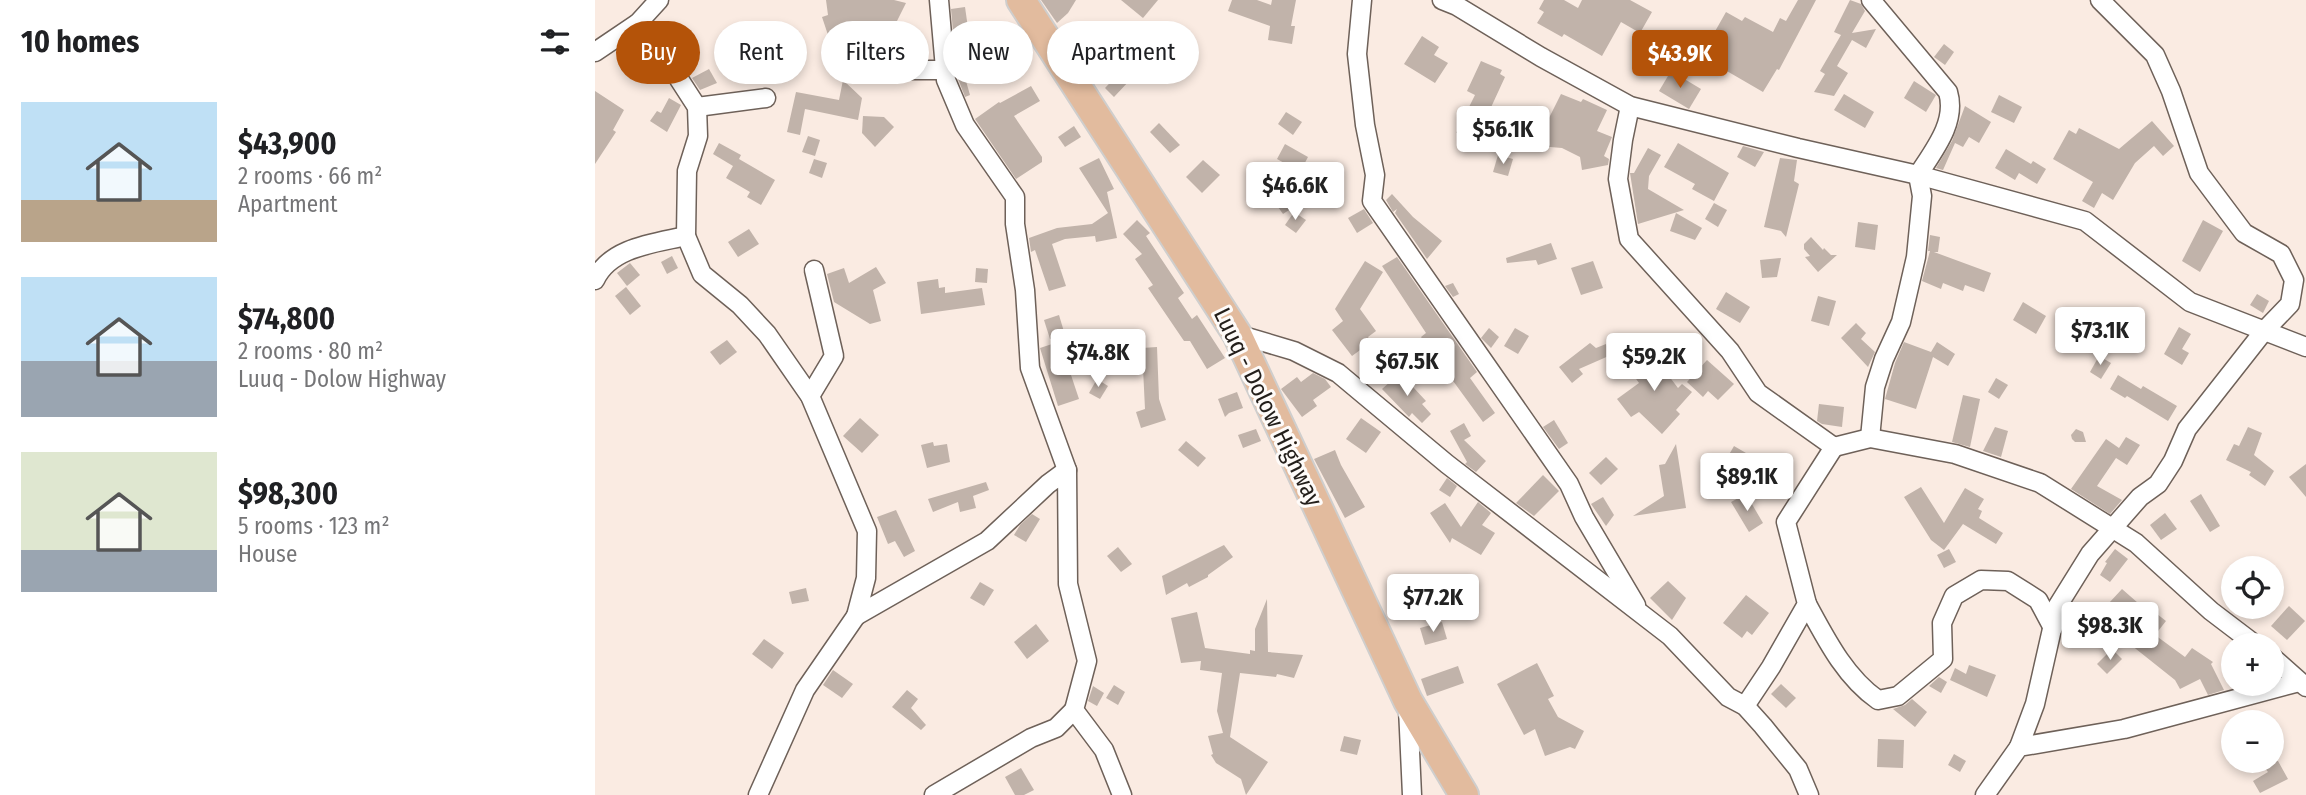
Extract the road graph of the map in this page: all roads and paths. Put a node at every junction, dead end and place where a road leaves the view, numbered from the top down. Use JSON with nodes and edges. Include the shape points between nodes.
{"nodes":[{"id":1,"x":659,"y":0,"type":"edge"},
{"id":2,"x":939,"y":0,"type":"edge"},
{"id":3,"x":1021,"y":0,"type":"edge"},
{"id":4,"x":1362,"y":0,"type":"edge"},
{"id":5,"x":1442,"y":0,"type":"edge"},
{"id":6,"x":1871,"y":0,"type":"edge"},
{"id":7,"x":2100,"y":0,"type":"edge"},
{"id":8,"x":640,"y":21,"type":"edge"},
{"id":9,"x":616,"y":38,"type":"edge"},
{"id":10,"x":943,"y":47,"type":"edge"},
{"id":11,"x":595,"y":52,"type":"edge"},
{"id":12,"x":682,"y":84,"type":"edge"},
{"id":13,"x":948,"y":84,"type":"edge"},
{"id":14,"x":767,"y":98,"type":"dead end"},
{"id":15,"x":1630,"y":106,"type":"junction"},
{"id":16,"x":697,"y":107,"type":"junction"},
{"id":17,"x":1918,"y":174,"type":"junction"},
{"id":18,"x":686,"y":236,"type":"junction"},
{"id":19,"x":814,"y":270,"type":"dead end"},
{"id":20,"x":595,"y":280,"type":"edge"},
{"id":21,"x":2264,"y":331,"type":"junction"},
{"id":22,"x":1237,"y":334,"type":"junction"},
{"id":23,"x":2306,"y":347,"type":"edge"},
{"id":24,"x":810,"y":396,"type":"junction"},
{"id":25,"x":1870,"y":438,"type":"junction"},
{"id":26,"x":1834,"y":447,"type":"junction"},
{"id":27,"x":1067,"y":470,"type":"junction"},
{"id":28,"x":2112,"y":528,"type":"junction"},
{"id":29,"x":1807,"y":604,"type":"junction"},
{"id":30,"x":1641,"y":614,"type":"junction"},
{"id":31,"x":856,"y":616,"type":"junction"},
{"id":32,"x":2053,"y":628,"type":"junction"},
{"id":33,"x":2240,"y":633,"type":"edge"},
{"id":34,"x":2284,"y":668,"type":"edge"},
{"id":35,"x":2303,"y":685,"type":"edge"},
{"id":36,"x":1408,"y":701,"type":"junction"},
{"id":37,"x":1745,"y":706,"type":"junction"},
{"id":38,"x":1074,"y":710,"type":"junction"},
{"id":39,"x":2019,"y":747,"type":"junction"},
{"id":40,"x":758,"y":795,"type":"edge"},
{"id":41,"x":934,"y":795,"type":"edge"},
{"id":42,"x":1122,"y":795,"type":"edge"},
{"id":43,"x":1412,"y":795,"type":"edge"},
{"id":44,"x":1464,"y":795,"type":"edge"},
{"id":45,"x":1809,"y":795,"type":"edge"},
{"id":46,"x":1985,"y":795,"type":"edge"}],
"edges":[{"from":1,"to":8,"type":"street"},
{"from":2,"to":10,"type":"street"},
{"from":3,"to":22,"type":"main road","name":"Luuq - Dolow Highway"},
{"from":4,"to":30,"type":"street","via":[[1357,54],[1375,175],[1372,201],[1569,484]]},
{"from":5,"to":15,"type":"street"},
{"from":6,"to":17,"type":"street","via":[[1948,93],[1952,106],[1941,139]]},
{"from":7,"to":21,"type":"street","via":[[2155,55],[2200,173],[2244,233],[2281,254],[2294,280],[2290,304]]},
{"from":9,"to":11,"type":"street"},
{"from":12,"to":16,"type":"street"},
{"from":13,"to":27,"type":"street","via":[[965,125],[1015,197],[1030,368]]},
{"from":14,"to":16,"type":"street"},
{"from":15,"to":17,"type":"street"},
{"from":15,"to":26,"type":"street","via":[[1618,179],[1629,239],[1730,351],[1758,393]]},
{"from":16,"to":18,"type":"street","via":[[698,136],[687,171]]},
{"from":17,"to":21,"type":"street","via":[[2085,222],[2190,302]]},
{"from":17,"to":25,"type":"street","via":[[1922,196],[1916,257],[1901,322],[1875,387]]},
{"from":18,"to":20,"type":"street","via":[[631,249]]},
{"from":18,"to":24,"type":"street","via":[[702,274],[767,334]]},
{"from":19,"to":24,"type":"street","via":[[834,356]]},
{"from":21,"to":23,"type":"street"},
{"from":21,"to":28,"type":"street","via":[[2187,429],[2158,484]]},
{"from":22,"to":30,"type":"street","via":[[1294,351],[1338,373]]},
{"from":22,"to":36,"type":"main road","name":"Luuq - Dolow Highway"},
{"from":24,"to":31,"type":"street","via":[[867,531],[866,578]]},
{"from":25,"to":26,"type":"street"},
{"from":25,"to":28,"type":"street","via":[[1955,454],[2041,483]]},
{"from":26,"to":29,"type":"street","via":[[1786,522]]},
{"from":27,"to":31,"type":"street","via":[[987,541]]},
{"from":27,"to":38,"type":"street","via":[[1068,584],[1087,662]]},
{"from":28,"to":32,"type":"street","via":[[2057,607]]},
{"from":28,"to":33,"type":"street","via":[[2136,543]]},
{"from":29,"to":32,"type":"street","via":[[1862,689],[1878,700],[1898,696],[1943,659],[1943,623],[1954,596],[1981,580],[2008,581],[2038,600]]},
{"from":29,"to":37,"type":"street"},
{"from":30,"to":37,"type":"street","via":[[1728,697]]},
{"from":31,"to":40,"type":"street","via":[[805,690]]},
{"from":32,"to":39,"type":"street","via":[[2035,704]]},
{"from":34,"to":35,"type":"street"},
{"from":35,"to":39,"type":"street","via":[[2124,729]]},
{"from":36,"to":43,"type":"street"},
{"from":36,"to":44,"type":"main road","name":"Luuq - Dolow Highway"},
{"from":37,"to":45,"type":"street","via":[[1798,769]]},
{"from":38,"to":41,"type":"street","via":[[1055,728]]},
{"from":38,"to":42,"type":"street","via":[[1104,750]]},
{"from":39,"to":46,"type":"street"}]}
